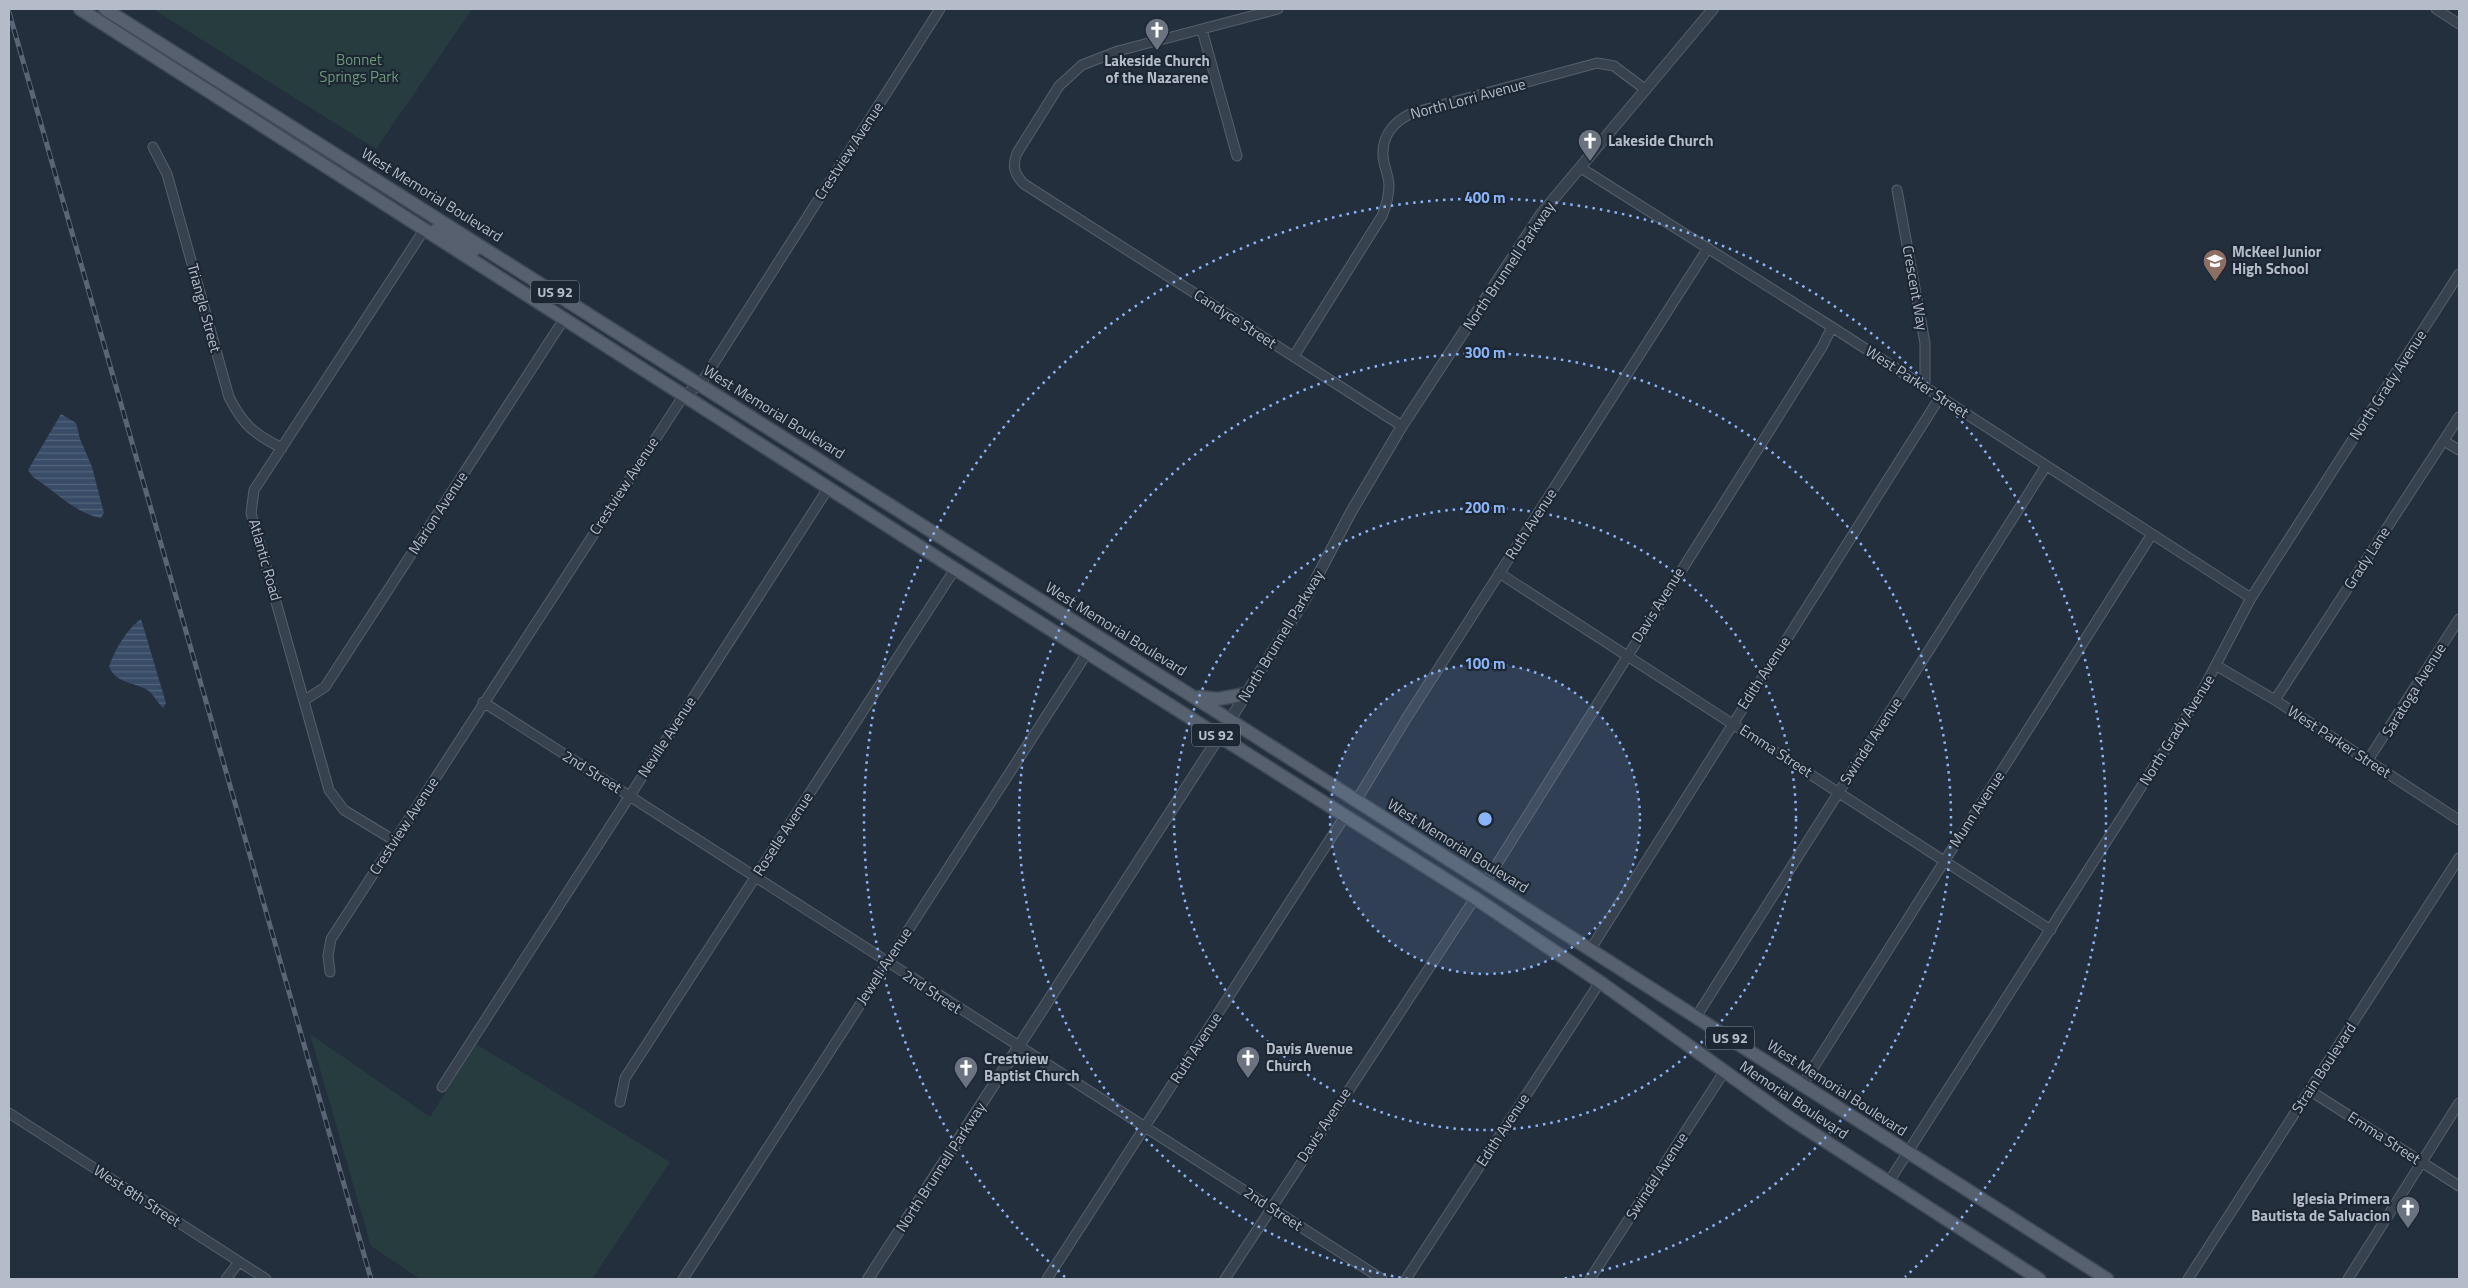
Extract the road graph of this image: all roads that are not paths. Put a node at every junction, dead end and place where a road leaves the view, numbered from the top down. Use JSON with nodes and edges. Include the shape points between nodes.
{"nodes":[{"id":1,"x":80,"y":9,"type":"edge"},
{"id":2,"x":105,"y":9,"type":"edge"},
{"id":3,"x":940,"y":9,"type":"edge"},
{"id":4,"x":1278,"y":9,"type":"edge"},
{"id":5,"x":1713,"y":9,"type":"edge"},
{"id":6,"x":2436,"y":9,"type":"edge"},
{"id":7,"x":2459,"y":24,"type":"edge"},
{"id":8,"x":1202,"y":30,"type":"junction"},
{"id":9,"x":1646,"y":90,"type":"junction"},
{"id":10,"x":153,"y":147,"type":"dead end"},
{"id":11,"x":1237,"y":156,"type":"dead end"},
{"id":12,"x":323,"y":165,"type":"junction"},
{"id":13,"x":1581,"y":168,"type":"junction"},
{"id":14,"x":1897,"y":190,"type":"dead end"},
{"id":15,"x":434,"y":215,"type":"junction"},
{"id":16,"x":424,"y":230,"type":"junction"},
{"id":17,"x":1708,"y":248,"type":"junction"},
{"id":18,"x":2459,"y":274,"type":"edge"},
{"id":19,"x":570,"y":302,"type":"junction"},
{"id":20,"x":564,"y":319,"type":"junction"},
{"id":21,"x":1832,"y":327,"type":"junction"},
{"id":22,"x":1294,"y":356,"type":"junction"},
{"id":23,"x":700,"y":385,"type":"junction"},
{"id":24,"x":1925,"y":386,"type":"junction"},
{"id":25,"x":684,"y":395,"type":"junction"},
{"id":26,"x":1940,"y":397,"type":"junction"},
{"id":27,"x":2459,"y":417,"type":"edge"},
{"id":28,"x":1402,"y":426,"type":"junction"},
{"id":29,"x":2444,"y":440,"type":"junction"},
{"id":30,"x":282,"y":448,"type":"junction"},
{"id":31,"x":2459,"y":450,"type":"edge"},
{"id":32,"x":2046,"y":466,"type":"junction"},
{"id":33,"x":829,"y":488,"type":"junction"},
{"id":34,"x":2152,"y":534,"type":"junction"},
{"id":35,"x":920,"y":547,"type":"junction"},
{"id":36,"x":967,"y":554,"type":"junction"},
{"id":37,"x":954,"y":569,"type":"junction"},
{"id":38,"x":1499,"y":573,"type":"junction"},
{"id":39,"x":1004,"y":578,"type":"junction"},
{"id":40,"x":2251,"y":598,"type":"junction"},
{"id":41,"x":2459,"y":619,"type":"edge"},
{"id":42,"x":1087,"y":653,"type":"junction"},
{"id":43,"x":1626,"y":655,"type":"junction"},
{"id":44,"x":2217,"y":666,"type":"junction"},
{"id":45,"x":1246,"y":694,"type":"junction"},
{"id":46,"x":1191,"y":695,"type":"junction"},
{"id":47,"x":305,"y":700,"type":"junction"},
{"id":48,"x":2275,"y":700,"type":"junction"},
{"id":49,"x":483,"y":702,"type":"junction"},
{"id":50,"x":1230,"y":720,"type":"junction"},
{"id":51,"x":1732,"y":722,"type":"junction"},
{"id":52,"x":1219,"y":736,"type":"junction"},
{"id":53,"x":2368,"y":760,"type":"junction"},
{"id":54,"x":1838,"y":792,"type":"junction"},
{"id":55,"x":629,"y":795,"type":"junction"},
{"id":56,"x":1356,"y":801,"type":"junction"},
{"id":57,"x":1346,"y":816,"type":"junction"},
{"id":58,"x":2459,"y":820,"type":"edge"},
{"id":59,"x":395,"y":841,"type":"junction"},
{"id":60,"x":2459,"y":858,"type":"edge"},
{"id":61,"x":1943,"y":861,"type":"junction"},
{"id":62,"x":754,"y":878,"type":"junction"},
{"id":63,"x":1448,"y":881,"type":"junction"},
{"id":64,"x":1485,"y":882,"type":"junction"},
{"id":65,"x":1475,"y":898,"type":"junction"},
{"id":66,"x":1513,"y":901,"type":"junction"},
{"id":67,"x":2051,"y":930,"type":"junction"},
{"id":68,"x":1590,"y":950,"type":"junction"},
{"id":69,"x":886,"y":963,"type":"junction"},
{"id":70,"x":330,"y":972,"type":"dead end"},
{"id":71,"x":1600,"y":982,"type":"junction"},
{"id":72,"x":1696,"y":1017,"type":"junction"},
{"id":73,"x":1018,"y":1048,"type":"junction"},
{"id":74,"x":1724,"y":1072,"type":"junction"},
{"id":75,"x":1803,"y":1084,"type":"junction"},
{"id":76,"x":442,"y":1087,"type":"dead end"},
{"id":77,"x":2310,"y":1090,"type":"junction"},
{"id":78,"x":620,"y":1102,"type":"dead end"},
{"id":79,"x":2459,"y":1103,"type":"edge"},
{"id":80,"x":9,"y":1113,"type":"edge"},
{"id":81,"x":1144,"y":1128,"type":"junction"},
{"id":82,"x":1908,"y":1152,"type":"junction"},
{"id":83,"x":2422,"y":1162,"type":"junction"},
{"id":84,"x":1888,"y":1183,"type":"junction"},
{"id":85,"x":2459,"y":1186,"type":"edge"},
{"id":86,"x":1272,"y":1208,"type":"junction"},
{"id":87,"x":239,"y":1262,"type":"junction"},
{"id":88,"x":226,"y":1279,"type":"edge"},
{"id":89,"x":266,"y":1279,"type":"edge"},
{"id":90,"x":683,"y":1279,"type":"edge"},
{"id":91,"x":868,"y":1279,"type":"edge"},
{"id":92,"x":1047,"y":1279,"type":"edge"},
{"id":93,"x":1225,"y":1279,"type":"edge"},
{"id":94,"x":1382,"y":1279,"type":"edge"},
{"id":95,"x":1406,"y":1279,"type":"edge"},
{"id":96,"x":1590,"y":1279,"type":"edge"},
{"id":97,"x":2039,"y":1279,"type":"edge"},
{"id":98,"x":2107,"y":1279,"type":"edge"},
{"id":99,"x":2188,"y":1279,"type":"edge"},
{"id":100,"x":2348,"y":1279,"type":"edge"}],
"edges":[{"from":1,"to":12,"type":"main road","number":"US 92"},
{"from":2,"to":15,"type":"main road","name":"West Memorial Boulevard","number":"US 92"},
{"from":3,"to":23,"type":"street","name":"Crestview Avenue"},
{"from":4,"to":8,"type":"street","name":"Candyce Street"},
{"from":5,"to":9,"type":"street","name":"North Brunnell Parkway"},
{"from":6,"to":7,"type":"street"},
{"from":8,"to":11,"type":"street"},
{"from":8,"to":22,"type":"street","name":"Candyce Street","via":[[1118,51],[1082,64],[1060,86],[1017,153],[1014,170],[1024,184]]},
{"from":9,"to":13,"type":"street","name":"North Brunnell Parkway"},
{"from":9,"to":22,"type":"street","name":"North Lorri Avenue","via":[[1614,66],[1597,63],[1401,118],[1391,128],[1385,142],[1383,155],[1389,184],[1382,216]]},
{"from":10,"to":30,"type":"street","name":"Triangle Street","via":[[167,174],[229,397],[248,428]]},
{"from":12,"to":15,"type":"main road","via":[[411,212]]},
{"from":12,"to":16,"type":"main road","number":"US 92"},
{"from":13,"to":17,"type":"street","name":"West Parker Street"},
{"from":13,"to":28,"type":"street","name":"North Brunnell Parkway","via":[[1541,214]]},
{"from":14,"to":24,"type":"street","name":"Crescent Way","via":[[1925,344]]},
{"from":15,"to":19,"type":"main road","name":"West Memorial Boulevard","number":"US 92"},
{"from":16,"to":19,"type":"main road","via":[[446,233],[548,296]]},
{"from":16,"to":20,"type":"main road","number":"US 92"},
{"from":16,"to":30,"type":"street","name":"Atlantic Road"},
{"from":17,"to":21,"type":"street","name":"West Parker Street"},
{"from":17,"to":38,"type":"street","name":"Ruth Avenue"},
{"from":18,"to":40,"type":"street","name":"North Grady Avenue"},
{"from":19,"to":23,"type":"main road","name":"West Memorial Boulevard","number":"US 92"},
{"from":20,"to":25,"type":"main road","number":"US 92"},
{"from":20,"to":47,"type":"street","name":"Marion Avenue","via":[[325,687]]},
{"from":21,"to":24,"type":"street","name":"West Parker Street"},
{"from":21,"to":43,"type":"street","name":"Davis Avenue"},
{"from":22,"to":28,"type":"street","name":"Candyce Street"},
{"from":23,"to":25,"type":"street","name":"Crestview Avenue"},
{"from":23,"to":36,"type":"main road","name":"West Memorial Boulevard","number":"US 92"},
{"from":24,"to":26,"type":"street","name":"West Parker Street"},
{"from":25,"to":33,"type":"main road","number":"US 92"},
{"from":25,"to":49,"type":"street","name":"Crestview Avenue"},
{"from":26,"to":32,"type":"street","name":"West Parker Street"},
{"from":26,"to":51,"type":"street","name":"Edith Avenue"},
{"from":27,"to":29,"type":"street","name":"Grady Lane"},
{"from":28,"to":45,"type":"street","name":"North Brunnell Parkway","via":[[1351,512],[1307,596]]},
{"from":29,"to":31,"type":"street"},
{"from":29,"to":48,"type":"street","name":"Grady Lane"},
{"from":30,"to":47,"type":"street","name":"Atlantic Road","via":[[254,490],[251,512]]},
{"from":32,"to":34,"type":"street","name":"West Parker Street"},
{"from":32,"to":54,"type":"street","name":"Swindel Avenue"},
{"from":33,"to":35,"type":"main road","number":"US 92"},
{"from":33,"to":55,"type":"street","name":"Neville Avenue"},
{"from":34,"to":40,"type":"street","name":"West Parker Street"},
{"from":34,"to":61,"type":"street","name":"Munn Avenue"},
{"from":35,"to":36,"type":"main road"},
{"from":35,"to":37,"type":"main road","number":"US 92"},
{"from":36,"to":39,"type":"main road","name":"West Memorial Boulevard","number":"US 92"},
{"from":37,"to":39,"type":"main road","via":[[981,571]]},
{"from":37,"to":42,"type":"main road","number":"US 92"},
{"from":37,"to":62,"type":"street","name":"Roselle Avenue"},
{"from":38,"to":43,"type":"street","name":"Emma Street"},
{"from":38,"to":56,"type":"street","name":"Ruth Avenue"},
{"from":39,"to":46,"type":"main road","name":"West Memorial Boulevard","number":"US 92"},
{"from":40,"to":44,"type":"street","name":"North Grady Avenue"},
{"from":41,"to":53,"type":"street","name":"Saratoga Avenue"},
{"from":42,"to":52,"type":"main road","number":"US 92"},
{"from":42,"to":69,"type":"street","name":"Jewell Avenue"},
{"from":43,"to":51,"type":"street","name":"Emma Street"},
{"from":43,"to":64,"type":"street","name":"Davis Avenue"},
{"from":44,"to":48,"type":"street","name":"West Parker Street"},
{"from":44,"to":67,"type":"street","name":"North Grady Avenue"},
{"from":45,"to":46,"type":"main road","via":[[1218,699]]},
{"from":45,"to":50,"type":"street","name":"North Brunnell Parkway"},
{"from":46,"to":50,"type":"main road","name":"West Memorial Boulevard","number":"US 92"},
{"from":47,"to":59,"type":"street","name":"Atlantic Road","via":[[329,790],[336,802]]},
{"from":48,"to":53,"type":"street","name":"West Parker Street"},
{"from":49,"to":55,"type":"street","name":"2nd Street"},
{"from":49,"to":59,"type":"street","name":"Crestview Avenue"},
{"from":50,"to":52,"type":"street","name":"North Brunnell Parkway"},
{"from":50,"to":56,"type":"main road","name":"West Memorial Boulevard","number":"US 92"},
{"from":51,"to":54,"type":"street","name":"Emma Street"},
{"from":51,"to":68,"type":"street","name":"Edith Avenue"},
{"from":52,"to":57,"type":"main road","number":"US 92"},
{"from":52,"to":73,"type":"street","name":"North Brunnell Parkway"},
{"from":53,"to":58,"type":"street","name":"West Parker Street"},
{"from":54,"to":61,"type":"street","name":"Emma Street"},
{"from":54,"to":72,"type":"street","name":"Swindel Avenue"},
{"from":55,"to":62,"type":"street","name":"2nd Street"},
{"from":55,"to":76,"type":"street","name":"Neville Avenue"},
{"from":56,"to":64,"type":"main road","name":"West Memorial Boulevard","number":"US 92"},
{"from":57,"to":63,"type":"main road","number":"US 92"},
{"from":57,"to":81,"type":"street","name":"Ruth Avenue"},
{"from":59,"to":70,"type":"street","name":"Crestview Avenue","via":[[331,939]]},
{"from":60,"to":77,"type":"street","name":"Strain Boulevard"},
{"from":61,"to":67,"type":"street","name":"Emma Street"},
{"from":61,"to":75,"type":"street","name":"Munn Avenue"},
{"from":62,"to":69,"type":"street","name":"2nd Street"},
{"from":62,"to":78,"type":"street","name":"Roselle Avenue","via":[[625,1078]]},
{"from":63,"to":64,"type":"main road","via":[[1465,884]]},
{"from":63,"to":65,"type":"main road","number":"US 92"},
{"from":64,"to":66,"type":"main road","name":"West Memorial Boulevard","number":"US 92"},
{"from":65,"to":66,"type":"main road"},
{"from":65,"to":71,"type":"main road","name":"Memorial Boulevard","number":"US 92"},
{"from":65,"to":86,"type":"street","name":"Davis Avenue","via":[[1352,1081]]},
{"from":66,"to":68,"type":"main road","name":"West Memorial Boulevard","number":"US 92"},
{"from":67,"to":82,"type":"street","name":"North Grady Avenue"},
{"from":68,"to":72,"type":"main road","name":"West Memorial Boulevard","number":"US 92"},
{"from":69,"to":73,"type":"street","name":"2nd Street"},
{"from":69,"to":90,"type":"street","name":"Jewell Avenue"},
{"from":71,"to":74,"type":"main road","name":"Memorial Boulevard","number":"US 92"},
{"from":71,"to":95,"type":"street","name":"Edith Avenue"},
{"from":72,"to":75,"type":"main road","name":"West Memorial Boulevard","number":"US 92"},
{"from":73,"to":81,"type":"street","name":"2nd Street"},
{"from":73,"to":91,"type":"street","name":"North Brunnell Parkway"},
{"from":74,"to":84,"type":"main road","name":"Memorial Boulevard","number":"US 92"},
{"from":74,"to":96,"type":"street","name":"Swindel Avenue"},
{"from":75,"to":82,"type":"main road","name":"West Memorial Boulevard","number":"US 92"},
{"from":77,"to":83,"type":"street","name":"Emma Street"},
{"from":77,"to":99,"type":"street","name":"Strain Boulevard"},
{"from":79,"to":83,"type":"street"},
{"from":80,"to":87,"type":"street","name":"West 8th Street"},
{"from":81,"to":86,"type":"street","name":"2nd Street"},
{"from":81,"to":92,"type":"street","name":"Ruth Avenue"},
{"from":82,"to":84,"type":"street","name":"North Grady Avenue"},
{"from":82,"to":98,"type":"main road","name":"West Memorial Boulevard","number":"US 92"},
{"from":83,"to":85,"type":"street","name":"Emma Street"},
{"from":83,"to":100,"type":"street"},
{"from":84,"to":97,"type":"main road","name":"Memorial Boulevard","number":"US 92"},
{"from":86,"to":93,"type":"street","name":"Davis Avenue"},
{"from":86,"to":94,"type":"street","name":"2nd Street"},
{"from":87,"to":88,"type":"street"},
{"from":87,"to":89,"type":"street","name":"West 8th Street"}]}
